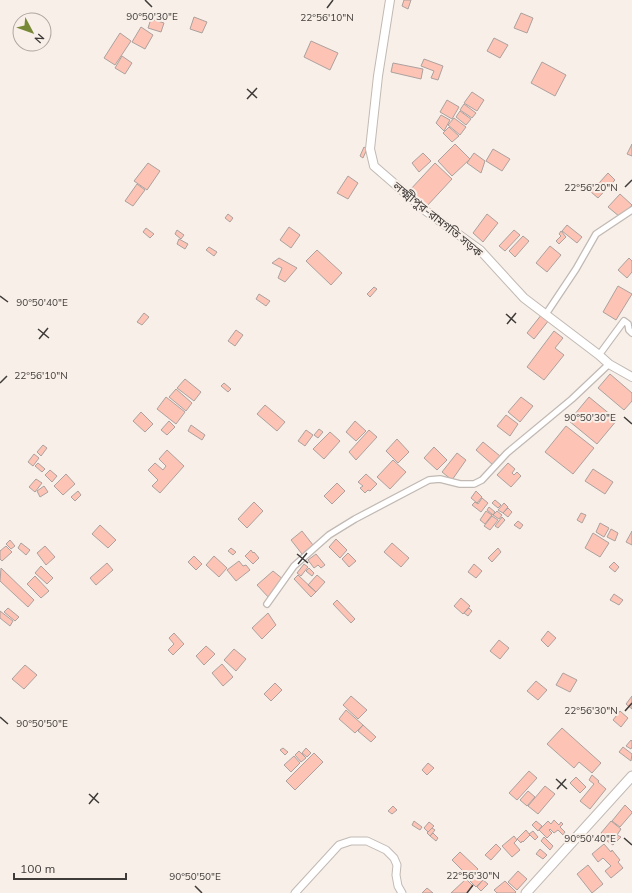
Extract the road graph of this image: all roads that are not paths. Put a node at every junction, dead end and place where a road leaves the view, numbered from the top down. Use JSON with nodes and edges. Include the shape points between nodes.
{"nodes":[{"id":1,"x":390,"y":0,"type":"edge"},
{"id":2,"x":632,"y":210,"type":"edge"},
{"id":3,"x":546,"y":314,"type":"junction"},
{"id":4,"x":632,"y":333,"type":"edge"},
{"id":5,"x":599,"y":355,"type":"junction"},
{"id":6,"x":609,"y":364,"type":"junction"},
{"id":7,"x":632,"y":377,"type":"edge"},
{"id":8,"x":267,"y":604,"type":"dead end"},
{"id":9,"x":632,"y":776,"type":"edge"},
{"id":10,"x":295,"y":893,"type":"edge"},
{"id":11,"x":402,"y":893,"type":"edge"},
{"id":12,"x":526,"y":893,"type":"edge"}],
"edges":[{"from":1,"to":3,"type":"main road","name":"লক্ষ্মীপুর-রামগতি সড়ক","via":[[370,149],[374,166],[426,211],[480,250],[524,298]]},
{"from":2,"to":3,"type":"street","via":[[596,234],[576,270]]},
{"from":3,"to":5,"type":"main road","name":"লক্ষ্মীপুর-রামগতি সড়ক"},
{"from":4,"to":5,"type":"street","via":[[624,321]]},
{"from":5,"to":6,"type":"main road","name":"লক্ষ্মীপুর-রামগতি সড়ক"},
{"from":6,"to":7,"type":"main road","name":"লক্ষ্মীপুর-রামগতি সড়ক"},
{"from":6,"to":8,"type":"street","via":[[572,399],[507,453],[482,480],[474,484],[429,480],[355,520],[329,535],[294,566]]},
{"from":9,"to":12,"type":"main road"},
{"from":10,"to":11,"type":"street","via":[[339,845],[351,841],[367,841],[386,850],[394,858],[398,886]]}]}
